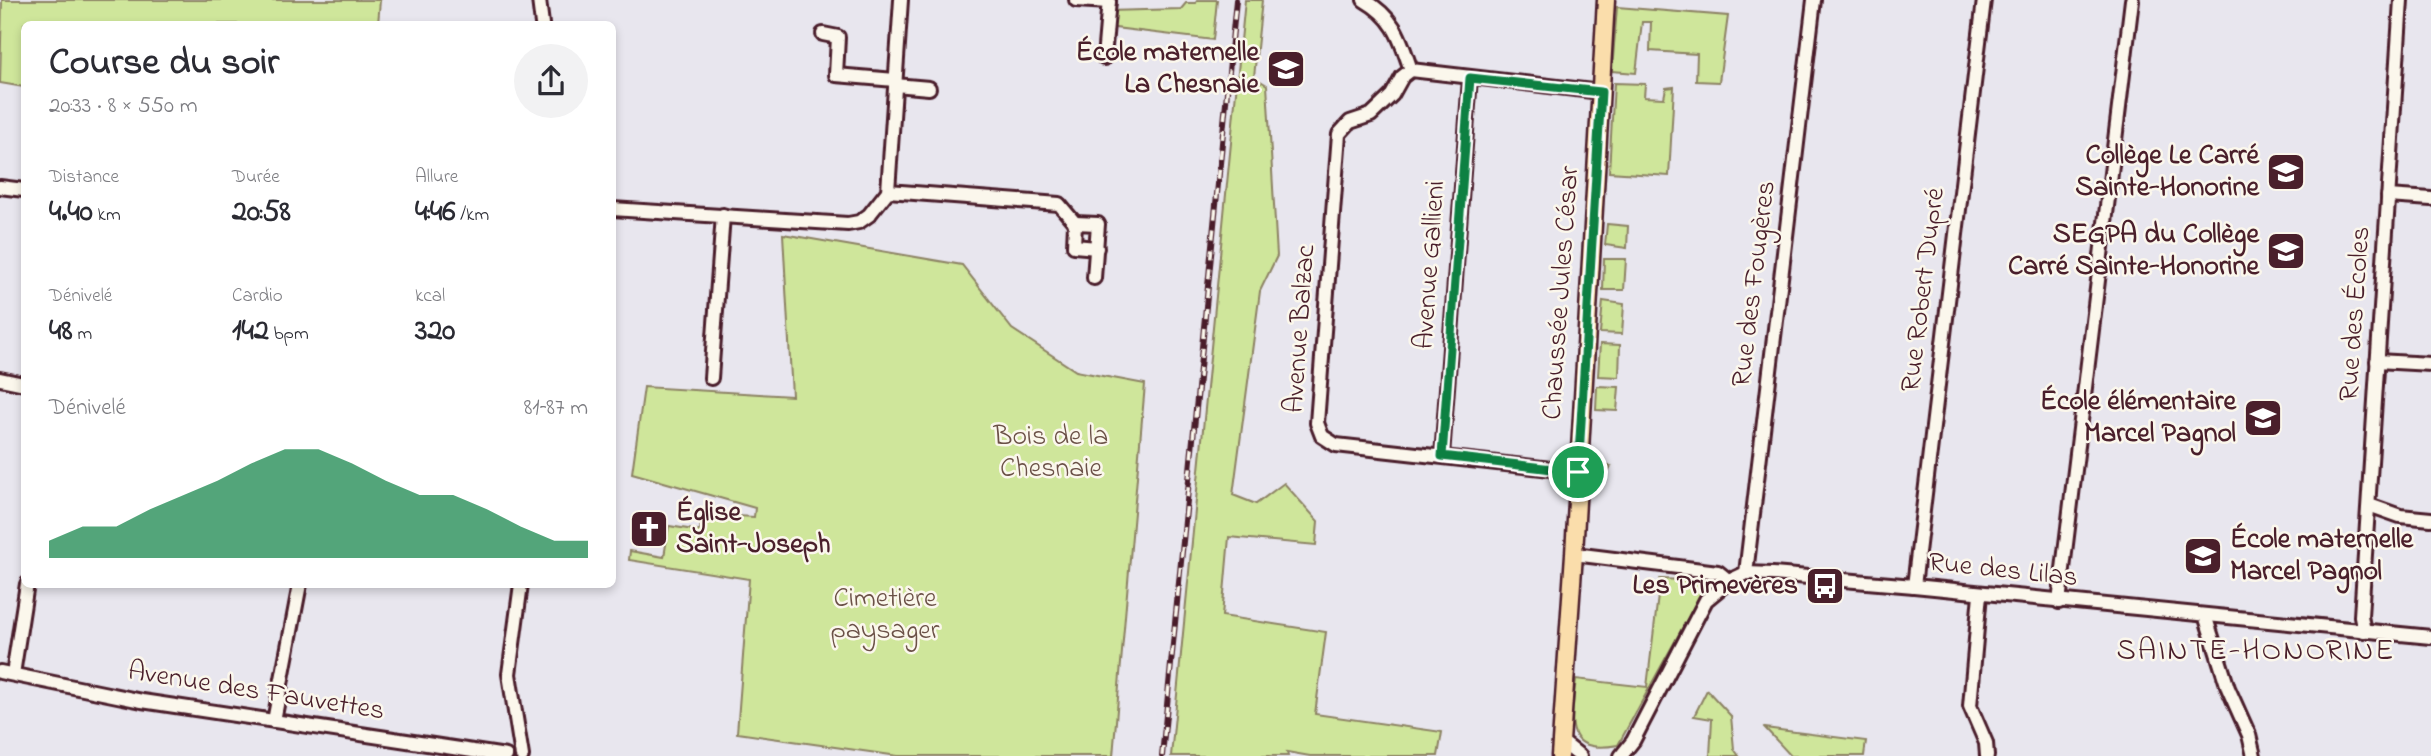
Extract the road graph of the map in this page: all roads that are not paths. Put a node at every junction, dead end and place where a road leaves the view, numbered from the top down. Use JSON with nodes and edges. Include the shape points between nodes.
{"nodes":[{"id":1,"x":539,"y":0,"type":"edge"},
{"id":2,"x":901,"y":0,"type":"edge"},
{"id":3,"x":1076,"y":0,"type":"edge"},
{"id":4,"x":1364,"y":0,"type":"edge"},
{"id":5,"x":1606,"y":0,"type":"edge"},
{"id":6,"x":1814,"y":0,"type":"edge"},
{"id":7,"x":1984,"y":0,"type":"edge"},
{"id":8,"x":2132,"y":0,"type":"edge"},
{"id":9,"x":2401,"y":0,"type":"edge"},
{"id":10,"x":1109,"y":1,"type":"edge"},
{"id":11,"x":542,"y":21,"type":"edge"},
{"id":12,"x":823,"y":34,"type":"dead end"},
{"id":13,"x":1104,"y":58,"type":"dead end"},
{"id":14,"x":1411,"y":70,"type":"junction"},
{"id":15,"x":1470,"y":78,"type":"junction"},
{"id":16,"x":895,"y":83,"type":"junction"},
{"id":17,"x":929,"y":88,"type":"dead end"},
{"id":18,"x":1601,"y":92,"type":"junction"},
{"id":19,"x":0,"y":187,"type":"edge"},
{"id":20,"x":21,"y":190,"type":"edge"},
{"id":21,"x":888,"y":191,"type":"junction"},
{"id":22,"x":2388,"y":196,"type":"junction"},
{"id":23,"x":2431,"y":199,"type":"edge"},
{"id":24,"x":616,"y":209,"type":"edge"},
{"id":25,"x":723,"y":215,"type":"junction"},
{"id":26,"x":1075,"y":223,"type":"junction"},
{"id":27,"x":1097,"y":248,"type":"junction"},
{"id":28,"x":1094,"y":278,"type":"dead end"},
{"id":29,"x":2377,"y":360,"type":"junction"},
{"id":30,"x":2431,"y":363,"type":"edge"},
{"id":31,"x":711,"y":378,"type":"dead end"},
{"id":32,"x":0,"y":379,"type":"edge"},
{"id":33,"x":21,"y":382,"type":"edge"},
{"id":34,"x":1442,"y":456,"type":"junction"},
{"id":35,"x":1578,"y":472,"type":"junction"},
{"id":36,"x":2369,"y":505,"type":"junction"},
{"id":37,"x":2431,"y":519,"type":"edge"},
{"id":38,"x":1574,"y":554,"type":"junction"},
{"id":39,"x":1746,"y":573,"type":"junction"},
{"id":40,"x":1729,"y":581,"type":"junction"},
{"id":41,"x":1914,"y":586,"type":"junction"},
{"id":42,"x":26,"y":588,"type":"edge"},
{"id":43,"x":299,"y":588,"type":"edge"},
{"id":44,"x":520,"y":588,"type":"edge"},
{"id":45,"x":1980,"y":594,"type":"junction"},
{"id":46,"x":2059,"y":602,"type":"junction"},
{"id":47,"x":2205,"y":615,"type":"junction"},
{"id":48,"x":2364,"y":631,"type":"junction"},
{"id":49,"x":2431,"y":637,"type":"edge"},
{"id":50,"x":6,"y":673,"type":"edge"},
{"id":51,"x":274,"y":721,"type":"junction"},
{"id":52,"x":1561,"y":748,"type":"edge"},
{"id":53,"x":506,"y":756,"type":"edge"},
{"id":54,"x":522,"y":756,"type":"edge"},
{"id":55,"x":1580,"y":756,"type":"edge"},
{"id":56,"x":1621,"y":756,"type":"edge"},
{"id":57,"x":1987,"y":756,"type":"edge"},
{"id":58,"x":2254,"y":756,"type":"edge"}],
"edges":[{"from":1,"to":11,"type":"street"},
{"from":2,"to":16,"type":"street"},
{"from":3,"to":10,"type":"street"},
{"from":4,"to":14,"type":"street","via":[[1396,27]]},
{"from":5,"to":18,"type":"main road","name":"Chaussée Jules César"},
{"from":6,"to":39,"type":"street","name":"Rue des Fougères"},
{"from":7,"to":41,"type":"street","name":"Rue Robert Dupré"},
{"from":8,"to":46,"type":"street"},
{"from":9,"to":22,"type":"street","name":"Rue des Écoles"},
{"from":10,"to":13,"type":"street"},
{"from":12,"to":16,"type":"street","via":[[838,37],[836,75]]},
{"from":14,"to":15,"type":"street"},
{"from":14,"to":34,"type":"street","name":"Avenue Balzac","via":[[1371,115],[1350,122],[1339,134],[1317,423],[1322,436],[1336,445]]},
{"from":15,"to":18,"type":"street"},
{"from":15,"to":34,"type":"street","name":"Avenue Gallieni"},
{"from":16,"to":17,"type":"street"},
{"from":16,"to":21,"type":"street"},
{"from":18,"to":35,"type":"main road","name":"Chaussée Jules César"},
{"from":19,"to":20,"type":"street"},
{"from":21,"to":25,"type":"street","via":[[869,215],[854,224]]},
{"from":21,"to":26,"type":"street","via":[[1059,204]]},
{"from":22,"to":23,"type":"street"},
{"from":22,"to":29,"type":"street","name":"Rue des Écoles"},
{"from":24,"to":25,"type":"street"},
{"from":25,"to":31,"type":"street"},
{"from":26,"to":27,"type":"street","via":[[1074,246]]},
{"from":26,"to":27,"type":"street","via":[[1098,224]]},
{"from":27,"to":28,"type":"street"},
{"from":29,"to":30,"type":"street"},
{"from":29,"to":36,"type":"street","name":"Rue des Écoles"},
{"from":32,"to":33,"type":"street"},
{"from":34,"to":35,"type":"street","name":"Avenue Balzac"},
{"from":35,"to":38,"type":"main road","name":"Chaussée Jules César"},
{"from":36,"to":37,"type":"street","via":[[2400,516]]},
{"from":36,"to":48,"type":"street","name":"Rue des Écoles","via":[[2361,616]]},
{"from":38,"to":40,"type":"street","via":[[1718,572]]},
{"from":38,"to":52,"type":"main road","name":"Chaussée Jules César"},
{"from":39,"to":40,"type":"street","name":"Rue des Lilas"},
{"from":39,"to":41,"type":"street","name":"Rue des Lilas"},
{"from":40,"to":56,"type":"street","name":"Rue des Lilas","via":[[1706,600]]},
{"from":41,"to":45,"type":"street","name":"Rue des Lilas"},
{"from":42,"to":50,"type":"street"},
{"from":43,"to":51,"type":"street"},
{"from":44,"to":54,"type":"street","via":[[509,674]]},
{"from":45,"to":46,"type":"street","name":"Rue des Lilas"},
{"from":45,"to":57,"type":"street","via":[[1970,706]]},
{"from":46,"to":47,"type":"street","name":"Rue des Lilas"},
{"from":47,"to":48,"type":"street","name":"Rue des Lilas"},
{"from":47,"to":58,"type":"street"},
{"from":48,"to":49,"type":"street","name":"Rue des Lilas"},
{"from":50,"to":51,"type":"street","name":"Avenue des Fauvettes","via":[[142,701]]},
{"from":51,"to":53,"type":"street","name":"Avenue des Fauvettes"},
{"from":52,"to":55,"type":"street"}]}
